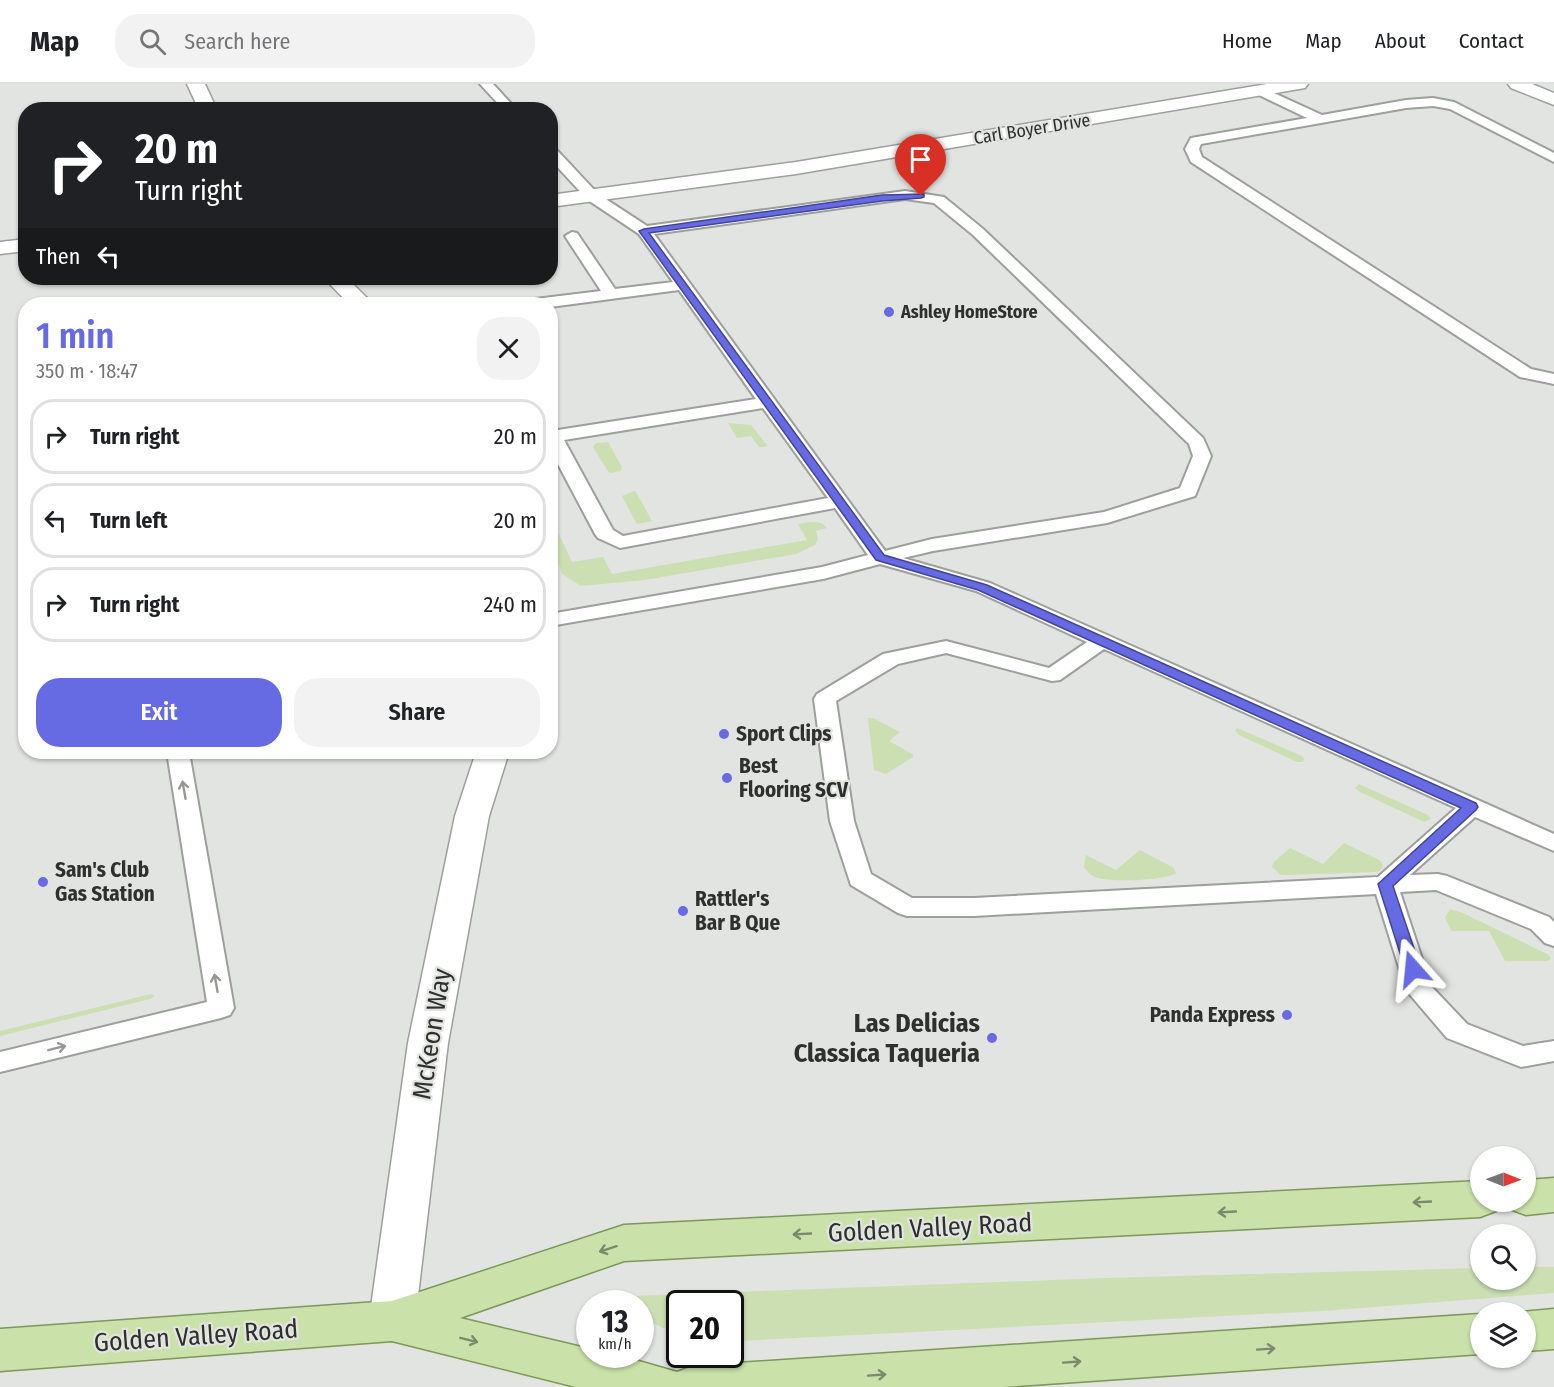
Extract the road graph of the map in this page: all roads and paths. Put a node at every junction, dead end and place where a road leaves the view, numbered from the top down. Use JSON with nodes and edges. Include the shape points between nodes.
{"nodes":[{"id":1,"x":196,"y":84,"type":"edge"},
{"id":2,"x":486,"y":84,"type":"edge"},
{"id":3,"x":1299,"y":84,"type":"edge"},
{"id":4,"x":1517,"y":84,"type":"edge"},
{"id":5,"x":1261,"y":91,"type":"junction"},
{"id":6,"x":1554,"y":100,"type":"edge"},
{"id":7,"x":204,"y":102,"type":"edge"},
{"id":8,"x":503,"y":102,"type":"edge"},
{"id":9,"x":1320,"y":119,"type":"junction"},
{"id":10,"x":1554,"y":158,"type":"edge"},
{"id":11,"x":558,"y":160,"type":"edge"},
{"id":12,"x":593,"y":197,"type":"junction"},
{"id":13,"x":558,"y":200,"type":"edge"},
{"id":14,"x":644,"y":231,"type":"junction"},
{"id":15,"x":572,"y":236,"type":"dead end"},
{"id":16,"x":18,"y":246,"type":"edge"},
{"id":17,"x":0,"y":248,"type":"edge"},
{"id":18,"x":342,"y":285,"type":"edge"},
{"id":19,"x":682,"y":285,"type":"junction"},
{"id":20,"x":611,"y":294,"type":"junction"},
{"id":21,"x":354,"y":297,"type":"edge"},
{"id":22,"x":558,"y":301,"type":"edge"},
{"id":23,"x":1554,"y":379,"type":"edge"},
{"id":24,"x":767,"y":402,"type":"junction"},
{"id":25,"x":558,"y":434,"type":"edge"},
{"id":26,"x":558,"y":446,"type":"edge"},
{"id":27,"x":840,"y":502,"type":"junction"},
{"id":28,"x":880,"y":558,"type":"junction"},
{"id":29,"x":558,"y":619,"type":"edge"},
{"id":30,"x":1102,"y":641,"type":"junction"},
{"id":31,"x":179,"y":759,"type":"edge"},
{"id":32,"x":490,"y":759,"type":"edge"},
{"id":33,"x":1470,"y":807,"type":"junction"},
{"id":34,"x":1554,"y":843,"type":"edge"},
{"id":35,"x":1385,"y":884,"type":"junction"},
{"id":36,"x":1554,"y":937,"type":"edge"},
{"id":37,"x":1554,"y":1051,"type":"edge"},
{"id":38,"x":0,"y":1062,"type":"edge"},
{"id":39,"x":1554,"y":1196,"type":"edge"},
{"id":40,"x":1536,"y":1197,"type":"edge"},
{"id":41,"x":1470,"y":1200,"type":"edge"},
{"id":42,"x":392,"y":1321,"type":"junction"},
{"id":43,"x":1554,"y":1329,"type":"edge"},
{"id":44,"x":1536,"y":1330,"type":"edge"},
{"id":45,"x":1470,"y":1335,"type":"edge"},
{"id":46,"x":0,"y":1350,"type":"edge"},
{"id":47,"x":661,"y":1387,"type":"edge"},
{"id":48,"x":693,"y":1387,"type":"edge"}],
"edges":[{"from":1,"to":7,"type":"street"},
{"from":2,"to":8,"type":"lane"},
{"from":3,"to":5,"type":"street","name":"Carl Boyer Drive"},
{"from":4,"to":6,"type":"street"},
{"from":5,"to":9,"type":"lane"},
{"from":5,"to":12,"type":"street","name":"Carl Boyer Drive","via":[[796,168]]},
{"from":9,"to":10,"type":"lane","via":[[1433,102],[1454,106]]},
{"from":9,"to":23,"type":"lane","via":[[1196,141],[1192,149],[1196,159],[1526,372]]},
{"from":11,"to":12,"type":"lane"},
{"from":12,"to":13,"type":"street","name":"Carl Boyer Drive"},
{"from":12,"to":14,"type":"lane"},
{"from":14,"to":19,"type":"lane"},
{"from":14,"to":28,"type":"lane","via":[[904,195],[939,200],[978,232],[1197,442],[1202,456],[1188,492],[1107,517],[932,545]]},
{"from":15,"to":20,"type":"lane"},
{"from":16,"to":17,"type":"street"},
{"from":18,"to":21,"type":"street"},
{"from":19,"to":20,"type":"lane"},
{"from":19,"to":24,"type":"lane"},
{"from":20,"to":22,"type":"lane"},
{"from":24,"to":25,"type":"lane"},
{"from":24,"to":27,"type":"lane"},
{"from":26,"to":27,"type":"lane","via":[[605,534],[620,542]]},
{"from":27,"to":28,"type":"lane"},
{"from":28,"to":29,"type":"lane","via":[[823,573]]},
{"from":28,"to":30,"type":"lane","via":[[983,587]]},
{"from":30,"to":33,"type":"lane"},
{"from":30,"to":35,"type":"lane","via":[[1052,675],[946,647],[891,659],[825,699],[842,821],[860,879],[907,907],[974,907]]},
{"from":38,"to":31,"type":"lane","one_way":true,"via":[[221,1008]]},
{"from":32,"to":42,"type":"street","name":"McKeon Way","via":[[472,816],[428,1043]]},
{"from":33,"to":34,"type":"lane"},
{"from":33,"to":35,"type":"lane"},
{"from":35,"to":36,"type":"lane","via":[[1438,882],[1540,924]]},
{"from":35,"to":37,"type":"lane","via":[[1419,990],[1457,1031],[1521,1057]]},
{"from":39,"to":40,"type":"main road"},
{"from":41,"to":42,"type":"main road","name":"Golden Valley Road","one_way":true,"via":[[624,1244]]},
{"from":42,"to":46,"type":"main road","name":"Golden Valley Road"},
{"from":42,"to":47,"type":"main road","name":"Golden Valley Road","one_way":true},
{"from":43,"to":44,"type":"main road"},
{"from":48,"to":45,"type":"main road","one_way":true}]}
